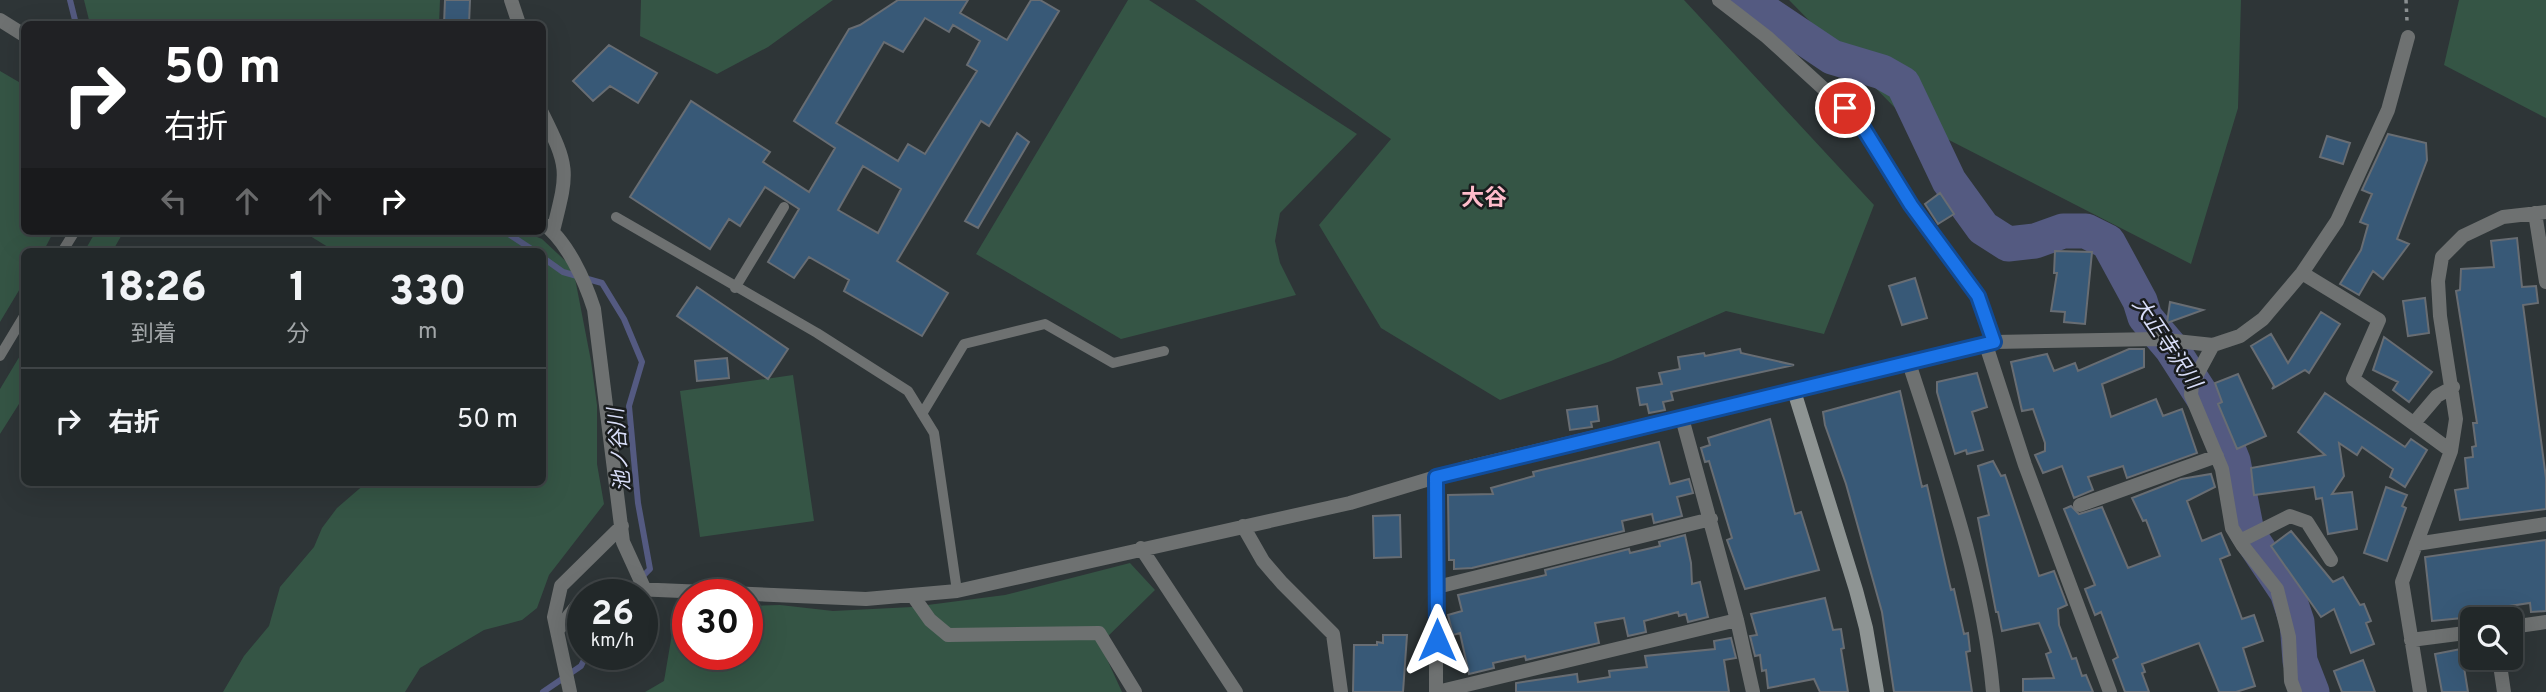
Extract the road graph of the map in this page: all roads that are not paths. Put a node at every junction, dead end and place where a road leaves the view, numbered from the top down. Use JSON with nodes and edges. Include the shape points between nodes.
{"nodes":[{"id":1,"x":511,"y":0,"type":"edge"},
{"id":2,"x":1719,"y":0,"type":"edge"},
{"id":3,"x":0,"y":20,"type":"edge"},
{"id":4,"x":518,"y":21,"type":"edge"},
{"id":5,"x":21,"y":33,"type":"edge"},
{"id":6,"x":2408,"y":37,"type":"dead end"},
{"id":7,"x":546,"y":121,"type":"edge"},
{"id":8,"x":784,"y":207,"type":"dead end"},
{"id":9,"x":2540,"y":213,"type":"edge"},
{"id":10,"x":616,"y":217,"type":"dead end"},
{"id":11,"x":548,"y":227,"type":"edge"},
{"id":12,"x":2302,"y":273,"type":"junction"},
{"id":13,"x":2546,"y":282,"type":"edge"},
{"id":14,"x":735,"y":288,"type":"junction"},
{"id":15,"x":21,"y":321,"type":"edge"},
{"id":16,"x":1990,"y":343,"type":"junction"},
{"id":17,"x":2213,"y":345,"type":"junction"},
{"id":18,"x":1164,"y":351,"type":"dead end"},
{"id":19,"x":0,"y":356,"type":"edge"},
{"id":20,"x":1909,"y":363,"type":"junction"},
{"id":21,"x":2453,"y":387,"type":"junction"},
{"id":22,"x":1794,"y":391,"type":"junction"},
{"id":23,"x":922,"y":414,"type":"junction"},
{"id":24,"x":1682,"y":418,"type":"junction"},
{"id":25,"x":2414,"y":424,"type":"junction"},
{"id":26,"x":2451,"y":451,"type":"junction"},
{"id":27,"x":2217,"y":456,"type":"junction"},
{"id":28,"x":1436,"y":477,"type":"junction"},
{"id":29,"x":2080,"y":505,"type":"dead end"},
{"id":30,"x":1711,"y":519,"type":"junction"},
{"id":31,"x":2546,"y":524,"type":"edge"},
{"id":32,"x":622,"y":526,"type":"junction"},
{"id":33,"x":1243,"y":526,"type":"junction"},
{"id":34,"x":2245,"y":538,"type":"junction"},
{"id":35,"x":2416,"y":544,"type":"junction"},
{"id":36,"x":1141,"y":548,"type":"junction"},
{"id":37,"x":2331,"y":560,"type":"dead end"},
{"id":38,"x":639,"y":579,"type":"edge"},
{"id":39,"x":1437,"y":587,"type":"junction"},
{"id":40,"x":658,"y":589,"type":"edge"},
{"id":41,"x":957,"y":591,"type":"junction"},
{"id":42,"x":913,"y":596,"type":"junction"},
{"id":43,"x":567,"y":618,"type":"edge"},
{"id":44,"x":1737,"y":620,"type":"junction"},
{"id":45,"x":2546,"y":622,"type":"edge"},
{"id":46,"x":2523,"y":625,"type":"edge"},
{"id":47,"x":557,"y":631,"type":"junction"},
{"id":48,"x":2460,"y":634,"type":"edge"},
{"id":49,"x":2411,"y":640,"type":"junction"},
{"id":50,"x":2501,"y":670,"type":"edge"},
{"id":51,"x":570,"y":692,"type":"edge"},
{"id":52,"x":1135,"y":692,"type":"edge"},
{"id":53,"x":1236,"y":692,"type":"edge"},
{"id":54,"x":1341,"y":692,"type":"edge"},
{"id":55,"x":1437,"y":692,"type":"edge"},
{"id":56,"x":1753,"y":692,"type":"edge"},
{"id":57,"x":1877,"y":692,"type":"edge"},
{"id":58,"x":1993,"y":692,"type":"edge"},
{"id":59,"x":2110,"y":692,"type":"edge"},
{"id":60,"x":2295,"y":692,"type":"edge"},
{"id":61,"x":2420,"y":692,"type":"edge"},
{"id":62,"x":2504,"y":692,"type":"edge"}],
"edges":[{"from":1,"to":4,"type":"street"},
{"from":2,"to":16,"type":"street","via":[[1859,121],[1911,205],[1978,296]]},
{"from":3,"to":5,"type":"street"},
{"from":6,"to":12,"type":"street","via":[[2399,78],[2372,149],[2337,221]]},
{"from":7,"to":11,"type":"street","via":[[564,157],[566,176]]},
{"from":8,"to":14,"type":"lane"},
{"from":9,"to":13,"type":"street"},
{"from":9,"to":21,"type":"street","via":[[2503,217],[2463,236],[2442,257],[2440,316]]},
{"from":10,"to":14,"type":"lane"},
{"from":11,"to":32,"type":"street","via":[[587,289],[594,309]]},
{"from":12,"to":17,"type":"street","via":[[2252,329]]},
{"from":12,"to":25,"type":"street","via":[[2379,320],[2353,379]]},
{"from":14,"to":23,"type":"lane","via":[[908,391]]},
{"from":15,"to":19,"type":"lane"},
{"from":16,"to":17,"type":"street","via":[[2157,339]]},
{"from":16,"to":20,"type":"street"},
{"from":16,"to":59,"type":"street","via":[[2025,465]]},
{"from":17,"to":27,"type":"street","via":[[2191,396]]},
{"from":18,"to":23,"type":"lane","via":[[1113,363],[1045,324],[964,344]]},
{"from":20,"to":22,"type":"street"},
{"from":20,"to":58,"type":"street","via":[[1974,575]]},
{"from":21,"to":25,"type":"street","via":[[2437,396]]},
{"from":21,"to":26,"type":"street","via":[[2456,419]]},
{"from":22,"to":24,"type":"street"},
{"from":22,"to":57,"type":"street","via":[[1856,590]]},
{"from":23,"to":41,"type":"lane","via":[[934,433]]},
{"from":24,"to":28,"type":"street"},
{"from":24,"to":30,"type":"street"},
{"from":25,"to":26,"type":"street"},
{"from":26,"to":35,"type":"street"},
{"from":27,"to":29,"type":"street"},
{"from":27,"to":34,"type":"street","via":[[2232,528]]},
{"from":28,"to":33,"type":"street"},
{"from":28,"to":39,"type":"street"},
{"from":30,"to":39,"type":"street"},
{"from":30,"to":44,"type":"street"},
{"from":31,"to":35,"type":"street"},
{"from":32,"to":38,"type":"street"},
{"from":32,"to":47,"type":"street","via":[[561,586],[554,617]]},
{"from":33,"to":36,"type":"street"},
{"from":33,"to":54,"type":"street","via":[[1275,575],[1333,634]]},
{"from":34,"to":37,"type":"street","via":[[2290,516],[2307,522]]},
{"from":34,"to":60,"type":"street","via":[[2277,589],[2289,637]]},
{"from":35,"to":49,"type":"street","via":[[2402,582]]},
{"from":36,"to":41,"type":"street"},
{"from":36,"to":53,"type":"street"},
{"from":39,"to":55,"type":"street"},
{"from":40,"to":42,"type":"street"},
{"from":41,"to":42,"type":"street"},
{"from":42,"to":52,"type":"street","via":[[948,635],[1099,633]]},
{"from":43,"to":47,"type":"street"},
{"from":44,"to":55,"type":"street"},
{"from":44,"to":56,"type":"street"},
{"from":45,"to":46,"type":"street"},
{"from":47,"to":51,"type":"street"},
{"from":48,"to":49,"type":"street"},
{"from":49,"to":61,"type":"street"},
{"from":50,"to":62,"type":"street"}]}
